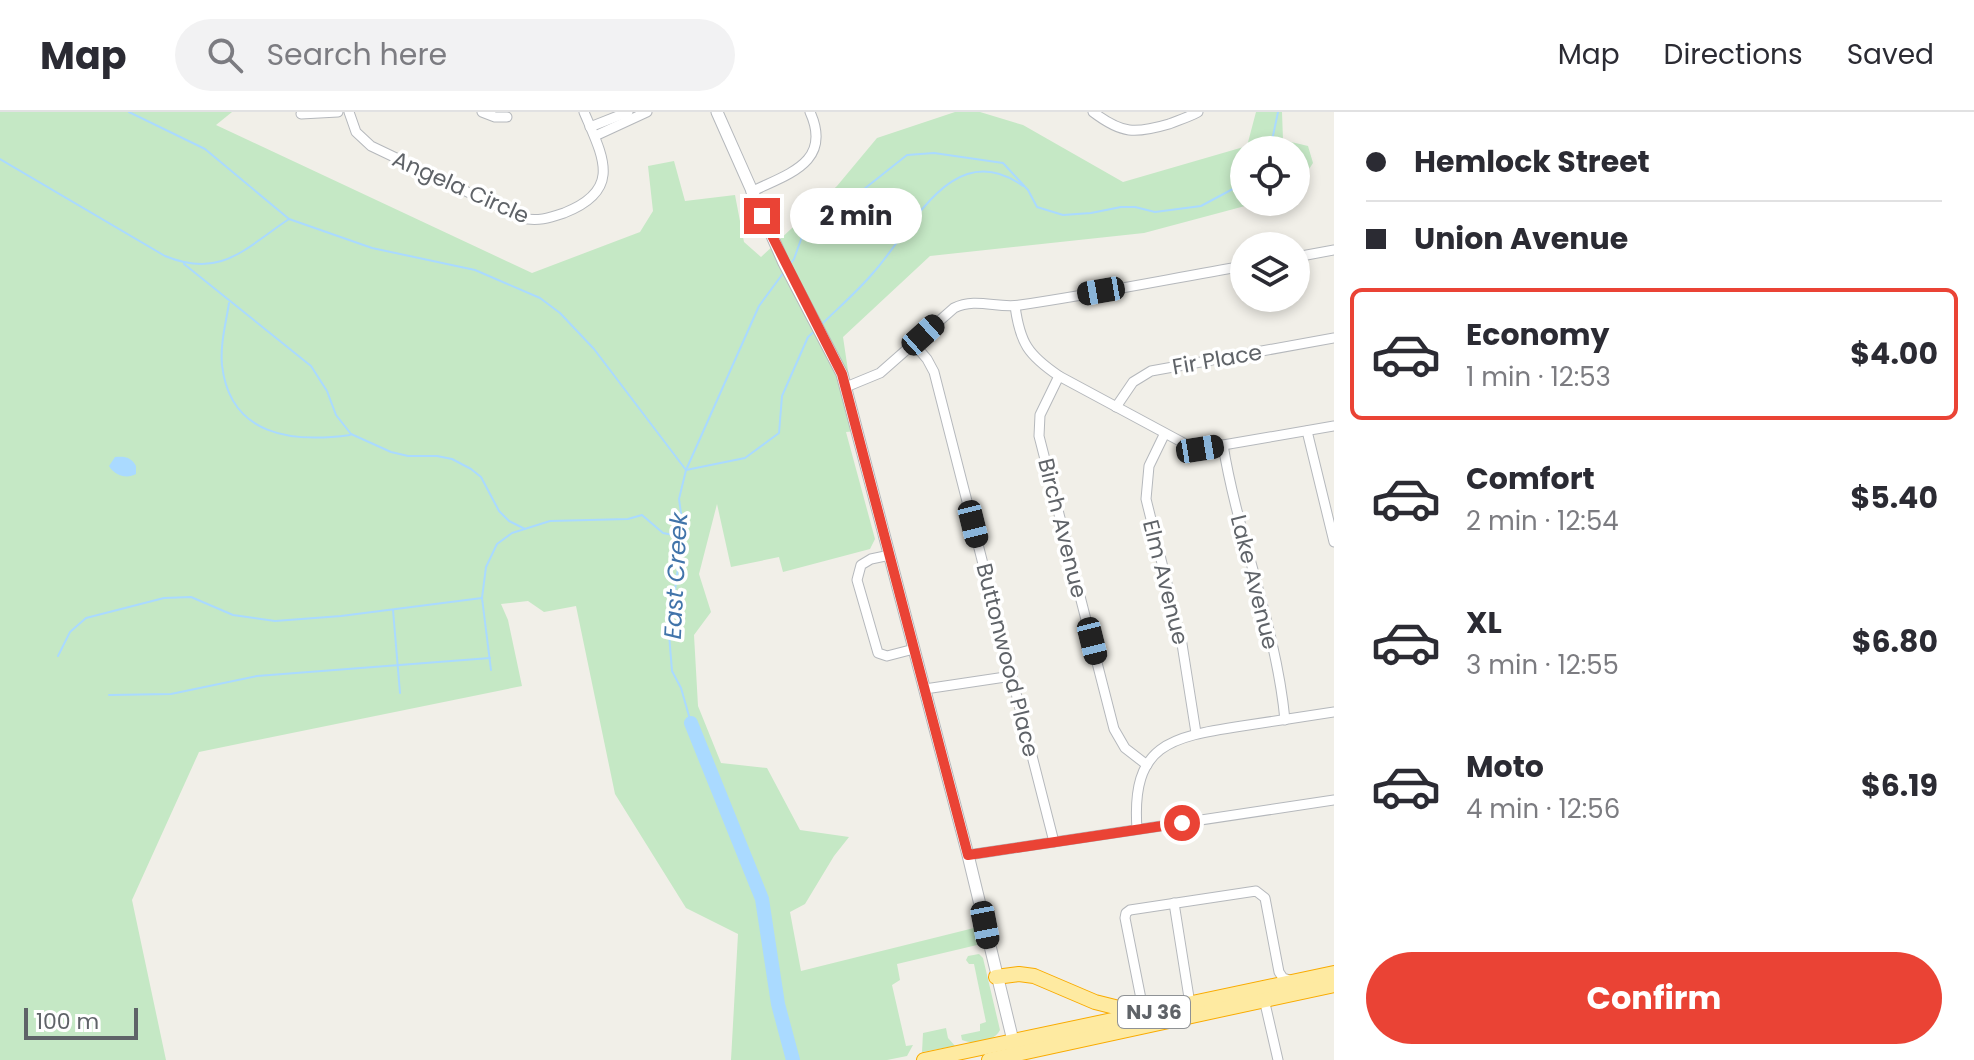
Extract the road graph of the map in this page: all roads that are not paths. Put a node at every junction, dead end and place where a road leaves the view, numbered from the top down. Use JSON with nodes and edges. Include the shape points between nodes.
{"nodes":[{"id":1,"x":338,"y":112,"type":"edge"},
{"id":2,"x":349,"y":112,"type":"edge"},
{"id":3,"x":482,"y":112,"type":"edge"},
{"id":4,"x":584,"y":112,"type":"edge"},
{"id":5,"x":628,"y":112,"type":"edge"},
{"id":6,"x":647,"y":112,"type":"edge"},
{"id":7,"x":717,"y":112,"type":"edge"},
{"id":8,"x":810,"y":112,"type":"edge"},
{"id":9,"x":1093,"y":112,"type":"edge"},
{"id":10,"x":1198,"y":112,"type":"edge"},
{"id":11,"x":301,"y":114,"type":"dead end"},
{"id":12,"x":507,"y":117,"type":"dead end"},
{"id":13,"x":593,"y":132,"type":"junction"},
{"id":14,"x":751,"y":192,"type":"junction"},
{"id":15,"x":1334,"y":250,"type":"edge"},
{"id":16,"x":1310,"y":254,"type":"edge"},
{"id":17,"x":1230,"y":268,"type":"edge"},
{"id":18,"x":1015,"y":306,"type":"junction"},
{"id":19,"x":1334,"y":338,"type":"edge"},
{"id":20,"x":914,"y":344,"type":"junction"},
{"id":21,"x":1059,"y":376,"type":"junction"},
{"id":22,"x":846,"y":387,"type":"junction"},
{"id":23,"x":1116,"y":407,"type":"junction"},
{"id":24,"x":1334,"y":426,"type":"edge"},
{"id":25,"x":1307,"y":431,"type":"junction"},
{"id":26,"x":1164,"y":435,"type":"junction"},
{"id":27,"x":1223,"y":445,"type":"junction"},
{"id":28,"x":1334,"y":542,"type":"edge"},
{"id":29,"x":890,"y":555,"type":"junction"},
{"id":30,"x":914,"y":649,"type":"junction"},
{"id":31,"x":1012,"y":676,"type":"junction"},
{"id":32,"x":925,"y":689,"type":"junction"},
{"id":33,"x":1334,"y":712,"type":"edge"},
{"id":34,"x":1285,"y":720,"type":"junction"},
{"id":35,"x":1196,"y":733,"type":"junction"},
{"id":36,"x":1147,"y":765,"type":"junction"},
{"id":37,"x":1334,"y":800,"type":"edge"},
{"id":38,"x":1137,"y":829,"type":"junction"},
{"id":39,"x":1054,"y":842,"type":"junction"},
{"id":40,"x":968,"y":855,"type":"junction"},
{"id":41,"x":1174,"y":903,"type":"junction"},
{"id":42,"x":1334,"y":973,"type":"edge"},
{"id":43,"x":996,"y":977,"type":"junction"},
{"id":44,"x":1295,"y":982,"type":"junction"},
{"id":45,"x":1334,"y":985,"type":"edge"},
{"id":46,"x":1264,"y":999,"type":"junction"},
{"id":47,"x":1190,"y":1004,"type":"junction"},
{"id":48,"x":1144,"y":1014,"type":"junction"},
{"id":49,"x":1016,"y":1052,"type":"edge"},
{"id":50,"x":924,"y":1060,"type":"edge"},
{"id":51,"x":989,"y":1060,"type":"edge"},
{"id":52,"x":1278,"y":1060,"type":"edge"}],
"edges":[{"from":1,"to":11,"type":"street"},
{"from":2,"to":13,"type":"street","name":"Angela Circle","via":[[356,132],[371,146],[529,220],[580,207],[594,196],[604,172]]},
{"from":3,"to":12,"type":"street"},
{"from":4,"to":13,"type":"street","name":"Angela Circle"},
{"from":5,"to":13,"type":"street"},
{"from":6,"to":13,"type":"street"},
{"from":7,"to":14,"type":"street"},
{"from":8,"to":14,"type":"street","via":[[816,139],[809,159],[797,171]]},
{"from":9,"to":10,"type":"street","via":[[1134,132]]},
{"from":14,"to":22,"type":"street"},
{"from":15,"to":16,"type":"street"},
{"from":17,"to":18,"type":"street"},
{"from":18,"to":20,"type":"street","via":[[961,304]]},
{"from":18,"to":21,"type":"street","via":[[1027,349]]},
{"from":19,"to":23,"type":"street","name":"Fir Place","via":[[1151,371],[1133,382]]},
{"from":20,"to":22,"type":"street","via":[[880,373]]},
{"from":20,"to":31,"type":"street","name":"Buttonwood Place","via":[[934,372]]},
{"from":21,"to":23,"type":"street"},
{"from":21,"to":36,"type":"street","name":"Birch Avenue","via":[[1040,415],[1039,436],[1114,729],[1125,748]]},
{"from":22,"to":29,"type":"street"},
{"from":23,"to":26,"type":"street"},
{"from":24,"to":25,"type":"street"},
{"from":25,"to":27,"type":"street"},
{"from":25,"to":28,"type":"street"},
{"from":26,"to":27,"type":"street","via":[[1191,447]]},
{"from":26,"to":35,"type":"street","name":"Elm Avenue","via":[[1149,466],[1146,499],[1182,644]]},
{"from":27,"to":34,"type":"street","name":"Lake Avenue"},
{"from":29,"to":30,"type":"street"},
{"from":29,"to":30,"type":"street","via":[[861,565],[857,580],[878,653]]},
{"from":30,"to":32,"type":"street"},
{"from":31,"to":32,"type":"street"},
{"from":31,"to":39,"type":"street","name":"Buttonwood Place"},
{"from":32,"to":40,"type":"street"},
{"from":33,"to":34,"type":"street"},
{"from":34,"to":35,"type":"street"},
{"from":35,"to":36,"type":"street","via":[[1167,744]]},
{"from":36,"to":38,"type":"street","via":[[1136,793]]},
{"from":37,"to":38,"type":"street"},
{"from":38,"to":39,"type":"street"},
{"from":39,"to":40,"type":"street"},
{"from":40,"to":43,"type":"street"},
{"from":41,"to":44,"type":"street","via":[[1262,893],[1279,972]]},
{"from":41,"to":47,"type":"street"},
{"from":41,"to":48,"type":"street","via":[[1126,913]]},
{"from":42,"to":44,"type":"highway","number":"NJ 36"},
{"from":43,"to":48,"type":"highway","via":[[1034,976],[1095,1002]]},
{"from":43,"to":49,"type":"street"},
{"from":44,"to":47,"type":"highway","number":"NJ 36"},
{"from":45,"to":46,"type":"highway","number":"NJ 36"},
{"from":46,"to":49,"type":"highway","number":"NJ 36"},
{"from":46,"to":52,"type":"street"},
{"from":47,"to":48,"type":"highway","number":"NJ 36"},
{"from":48,"to":49,"type":"highway","number":"NJ 36"},
{"from":49,"to":50,"type":"highway","number":"NJ 36"},
{"from":49,"to":51,"type":"highway","number":"NJ 36"}]}
